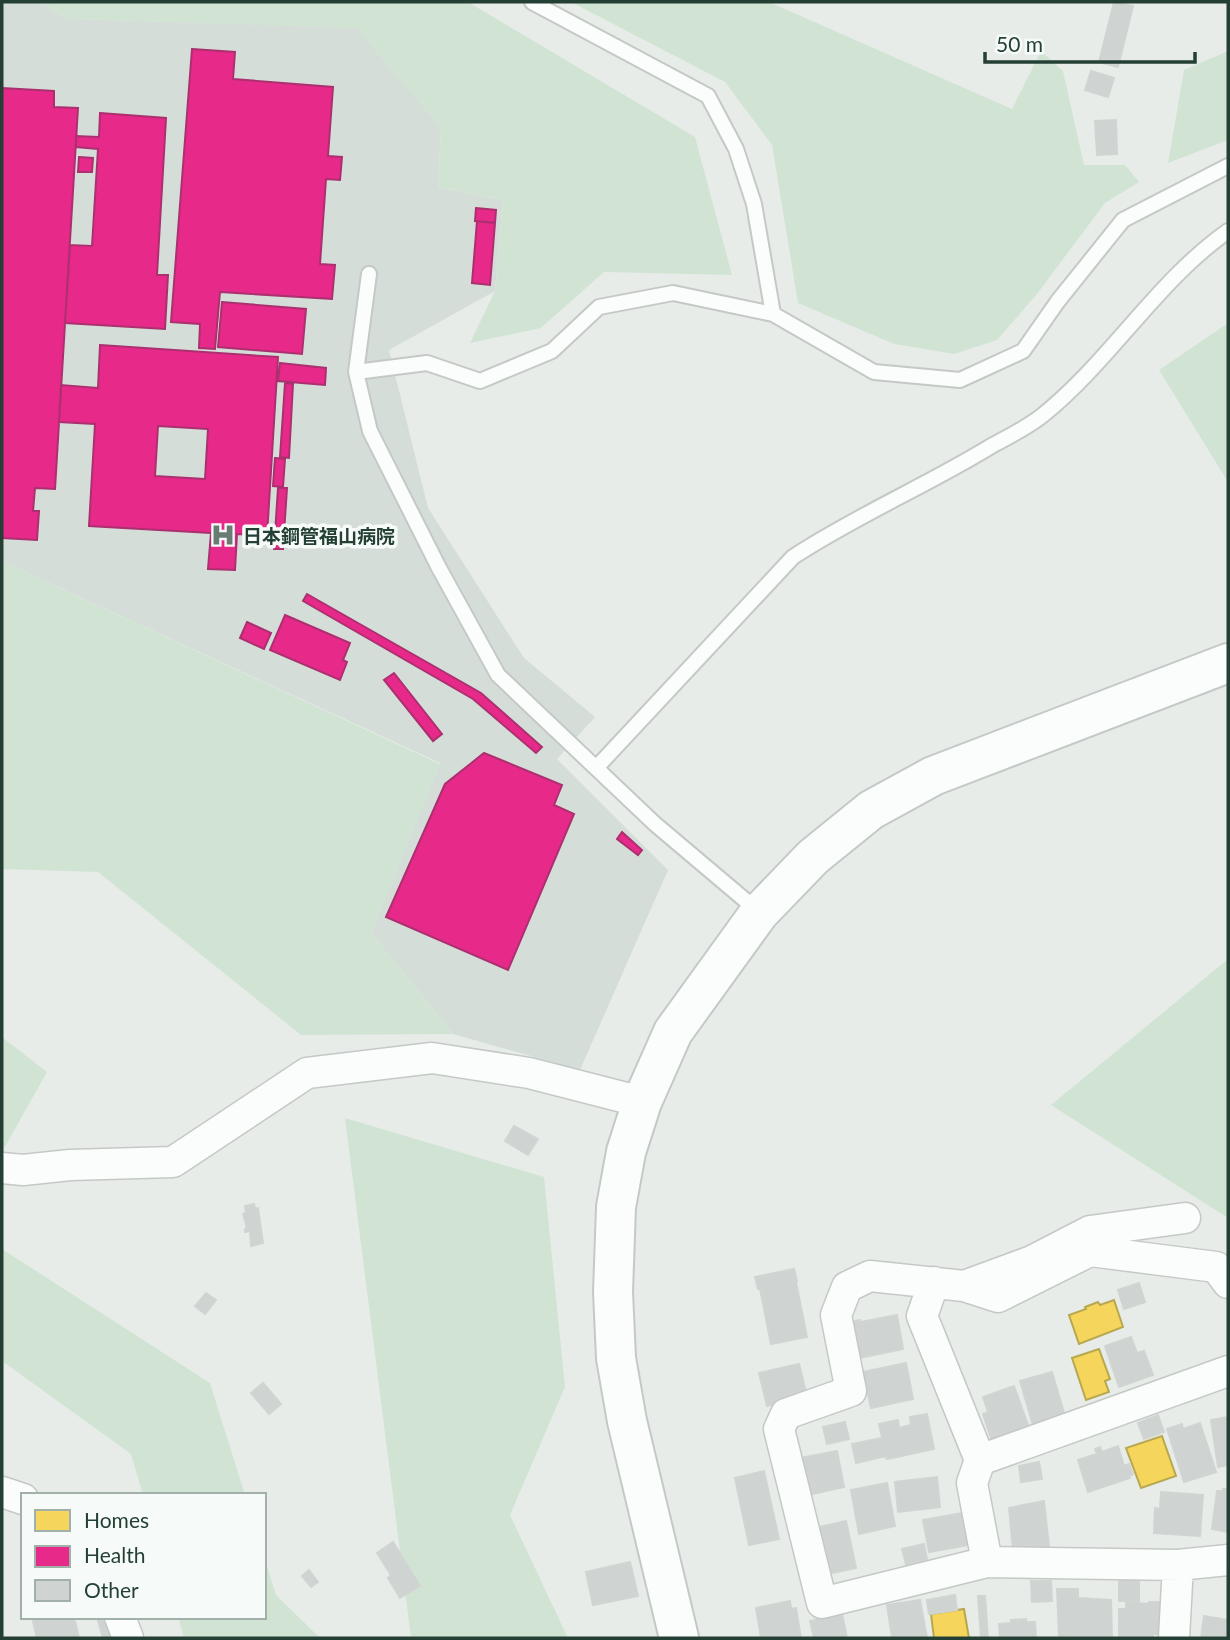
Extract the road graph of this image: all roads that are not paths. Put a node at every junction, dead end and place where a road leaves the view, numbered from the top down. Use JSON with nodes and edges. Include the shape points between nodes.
{"nodes":[{"id":1,"x":531,"y":2,"type":"edge"},
{"id":2,"x":1228,"y":166,"type":"edge"},
{"id":3,"x":1228,"y":231,"type":"edge"},
{"id":4,"x":369,"y":274,"type":"dead end"},
{"id":5,"x":773,"y":314,"type":"junction"},
{"id":6,"x":356,"y":372,"type":"junction"},
{"id":7,"x":1228,"y":663,"type":"edge"},
{"id":8,"x":597,"y":767,"type":"junction"},
{"id":9,"x":759,"y":913,"type":"junction"},
{"id":10,"x":642,"y":1102,"type":"junction"},
{"id":11,"x":2,"y":1168,"type":"edge"},
{"id":12,"x":1185,"y":1218,"type":"dead end"},
{"id":13,"x":934,"y":1282,"type":"junction"},
{"id":14,"x":1228,"y":1283,"type":"edge"},
{"id":15,"x":964,"y":1286,"type":"junction"},
{"id":16,"x":1228,"y":1371,"type":"edge"},
{"id":17,"x":980,"y":1460,"type":"junction"},
{"id":18,"x":2,"y":1492,"type":"edge"},
{"id":19,"x":21,"y":1498,"type":"edge"},
{"id":20,"x":1228,"y":1560,"type":"edge"},
{"id":21,"x":987,"y":1562,"type":"junction"},
{"id":22,"x":1178,"y":1565,"type":"junction"},
{"id":23,"x":121,"y":1619,"type":"edge"},
{"id":24,"x":128,"y":1638,"type":"edge"},
{"id":25,"x":679,"y":1638,"type":"edge"},
{"id":26,"x":1174,"y":1638,"type":"edge"}],
"edges":[{"from":1,"to":5,"type":"lane","via":[[708,96],[736,149],[754,204]]},
{"from":2,"to":5,"type":"lane","via":[[1123,220],[1023,351],[960,380],[874,372]]},
{"from":3,"to":8,"type":"lane","via":[[1158,295],[1096,367],[1042,416],[793,557]]},
{"from":4,"to":6,"type":"lane"},
{"from":5,"to":6,"type":"lane","via":[[673,293],[599,307],[552,351],[480,381],[426,363]]},
{"from":6,"to":8,"type":"lane","via":[[370,431],[498,675]]},
{"from":7,"to":9,"type":"street","via":[[933,776],[861,818],[813,857]]},
{"from":8,"to":9,"type":"lane","via":[[655,824]]},
{"from":9,"to":10,"type":"street","via":[[673,1032]]},
{"from":10,"to":11,"type":"street","via":[[529,1073],[432,1058],[307,1073],[173,1161]]},
{"from":10,"to":25,"type":"street","via":[[626,1152],[616,1207],[616,1358]]},
{"from":12,"to":15,"type":"street","via":[[1090,1231],[1032,1261]]},
{"from":13,"to":15,"type":"street"},
{"from":13,"to":17,"type":"street","via":[[922,1316]]},
{"from":13,"to":21,"type":"street","via":[[870,1276],[847,1287],[836,1315],[851,1391],[786,1414],[779,1429],[822,1603]]},
{"from":14,"to":15,"type":"street","via":[[1216,1266],[1090,1251],[998,1297]]},
{"from":16,"to":17,"type":"street"},
{"from":17,"to":21,"type":"street","via":[[972,1483]]},
{"from":18,"to":19,"type":"street"},
{"from":20,"to":22,"type":"street"},
{"from":21,"to":22,"type":"street"},
{"from":22,"to":26,"type":"street"},
{"from":23,"to":24,"type":"street"}]}
